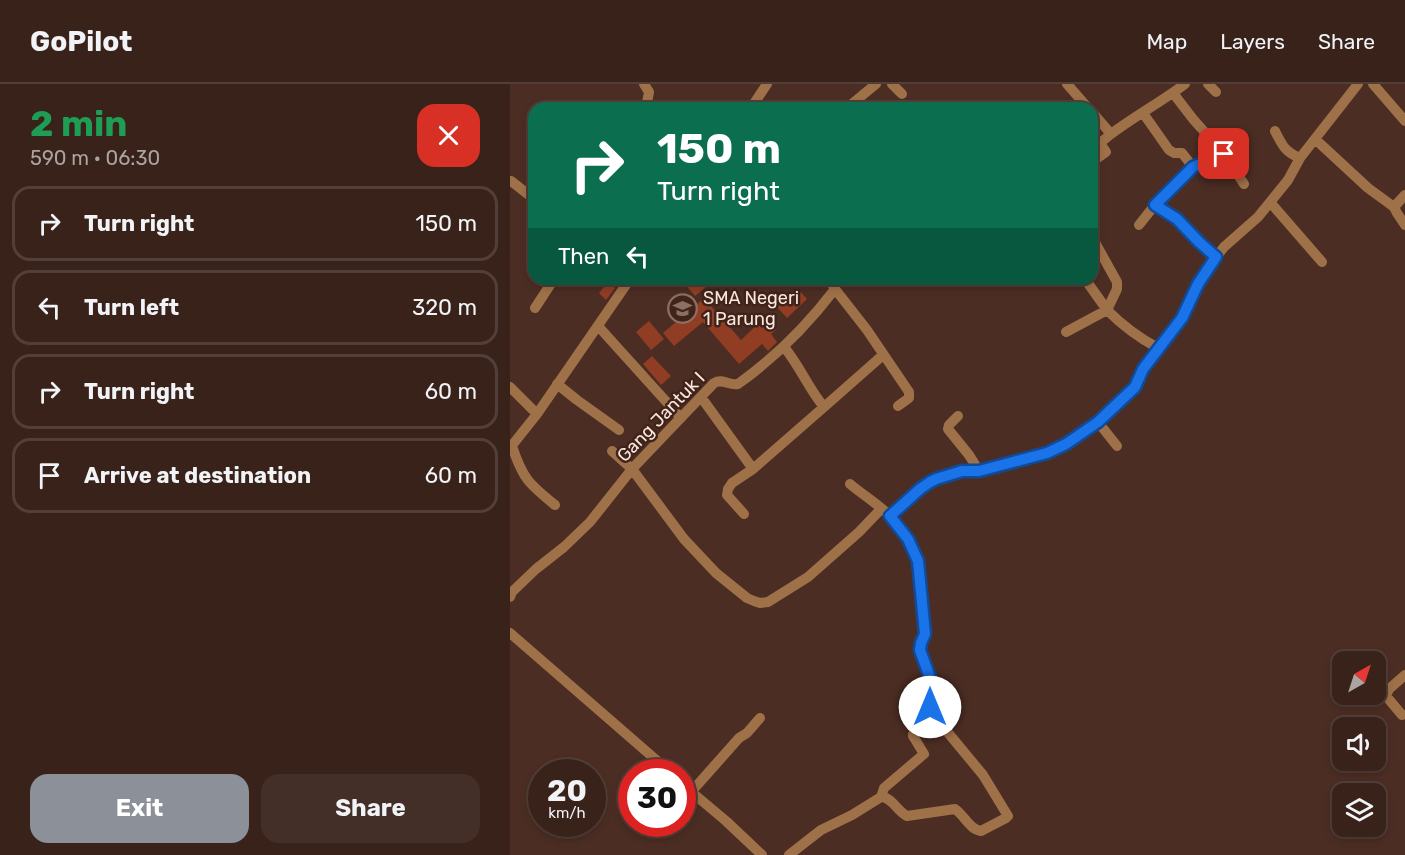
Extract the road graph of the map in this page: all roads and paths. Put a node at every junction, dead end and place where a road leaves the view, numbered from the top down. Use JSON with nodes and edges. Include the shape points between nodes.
{"nodes":[{"id":1,"x":644,"y":84,"type":"edge"},
{"id":2,"x":767,"y":84,"type":"edge"},
{"id":3,"x":876,"y":84,"type":"edge"},
{"id":4,"x":892,"y":84,"type":"edge"},
{"id":5,"x":1067,"y":84,"type":"edge"},
{"id":6,"x":1185,"y":84,"type":"edge"},
{"id":7,"x":1358,"y":84,"type":"edge"},
{"id":8,"x":1373,"y":84,"type":"edge"},
{"id":9,"x":1173,"y":93,"type":"junction"},
{"id":10,"x":902,"y":94,"type":"dead end"},
{"id":11,"x":648,"y":102,"type":"edge"},
{"id":12,"x":755,"y":102,"type":"edge"},
{"id":13,"x":854,"y":102,"type":"edge"},
{"id":14,"x":1081,"y":102,"type":"edge"},
{"id":15,"x":1143,"y":113,"type":"junction"},
{"id":16,"x":1098,"y":120,"type":"edge"},
{"id":17,"x":1405,"y":121,"type":"edge"},
{"id":18,"x":1275,"y":131,"type":"dead end"},
{"id":19,"x":1111,"y":134,"type":"junction"},
{"id":20,"x":1315,"y":139,"type":"junction"},
{"id":21,"x":1224,"y":154,"type":"junction"},
{"id":22,"x":1098,"y":158,"type":"edge"},
{"id":23,"x":1300,"y":158,"type":"junction"},
{"id":24,"x":1193,"y":167,"type":"junction"},
{"id":25,"x":511,"y":181,"type":"edge"},
{"id":26,"x":1244,"y":184,"type":"dead end"},
{"id":27,"x":528,"y":194,"type":"edge"},
{"id":28,"x":1405,"y":195,"type":"edge"},
{"id":29,"x":1270,"y":202,"type":"junction"},
{"id":30,"x":1155,"y":205,"type":"junction"},
{"id":31,"x":1394,"y":207,"type":"junction"},
{"id":32,"x":1139,"y":225,"type":"dead end"},
{"id":33,"x":1405,"y":225,"type":"edge"},
{"id":34,"x":1098,"y":248,"type":"edge"},
{"id":35,"x":1216,"y":257,"type":"junction"},
{"id":36,"x":1322,"y":262,"type":"dead end"},
{"id":37,"x":550,"y":285,"type":"edge"},
{"id":38,"x":626,"y":285,"type":"edge"},
{"id":39,"x":832,"y":285,"type":"edge"},
{"id":40,"x":1089,"y":285,"type":"edge"},
{"id":41,"x":835,"y":290,"type":"junction"},
{"id":42,"x":535,"y":308,"type":"dead end"},
{"id":43,"x":1107,"y":310,"type":"junction"},
{"id":44,"x":598,"y":326,"type":"junction"},
{"id":45,"x":1066,"y":332,"type":"dead end"},
{"id":46,"x":784,"y":347,"type":"junction"},
{"id":47,"x":1158,"y":348,"type":"junction"},
{"id":48,"x":883,"y":355,"type":"junction"},
{"id":49,"x":557,"y":384,"type":"junction"},
{"id":50,"x":510,"y":387,"type":"edge"},
{"id":51,"x":701,"y":397,"type":"junction"},
{"id":52,"x":898,"y":406,"type":"dead end"},
{"id":53,"x":824,"y":407,"type":"junction"},
{"id":54,"x":537,"y":414,"type":"junction"},
{"id":55,"x":958,"y":416,"type":"dead end"},
{"id":56,"x":681,"y":418,"type":"junction"},
{"id":57,"x":1098,"y":422,"type":"junction"},
{"id":58,"x":619,"y":430,"type":"dead end"},
{"id":59,"x":1117,"y":446,"type":"dead end"},
{"id":60,"x":511,"y":447,"type":"edge"},
{"id":61,"x":612,"y":451,"type":"dead end"},
{"id":62,"x":632,"y":469,"type":"junction"},
{"id":63,"x":753,"y":469,"type":"junction"},
{"id":64,"x":979,"y":471,"type":"junction"},
{"id":65,"x":850,"y":484,"type":"dead end"},
{"id":66,"x":555,"y":505,"type":"dead end"},
{"id":67,"x":886,"y":512,"type":"junction"},
{"id":68,"x":744,"y":514,"type":"dead end"},
{"id":69,"x":510,"y":597,"type":"edge"},
{"id":70,"x":510,"y":633,"type":"edge"},
{"id":71,"x":1405,"y":675,"type":"edge"},
{"id":72,"x":1402,"y":715,"type":"dead end"},
{"id":73,"x":934,"y":716,"type":"junction"},
{"id":74,"x":760,"y":718,"type":"dead end"},
{"id":75,"x":655,"y":759,"type":"edge"},
{"id":76,"x":696,"y":786,"type":"edge"},
{"id":77,"x":696,"y":795,"type":"edge"},
{"id":78,"x":881,"y":797,"type":"junction"},
{"id":79,"x":762,"y":855,"type":"edge"},
{"id":80,"x":789,"y":855,"type":"edge"}],
"edges":[{"from":1,"to":11,"type":"street","via":[[650,92]]},
{"from":2,"to":12,"type":"street"},
{"from":3,"to":13,"type":"street"},
{"from":4,"to":10,"type":"street"},
{"from":5,"to":14,"type":"street"},
{"from":6,"to":9,"type":"street"},
{"from":7,"to":20,"type":"street"},
{"from":8,"to":17,"type":"street"},
{"from":9,"to":15,"type":"street"},
{"from":9,"to":21,"type":"street"},
{"from":15,"to":19,"type":"street"},
{"from":15,"to":24,"type":"street","via":[[1169,150],[1182,153]]},
{"from":16,"to":19,"type":"street"},
{"from":18,"to":23,"type":"street","via":[[1286,150]]},
{"from":19,"to":22,"type":"street","via":[[1100,143],[1106,152]]},
{"from":20,"to":23,"type":"street"},
{"from":20,"to":31,"type":"street"},
{"from":21,"to":24,"type":"street"},
{"from":21,"to":26,"type":"street"},
{"from":23,"to":29,"type":"street"},
{"from":24,"to":30,"type":"street"},
{"from":25,"to":27,"type":"street"},
{"from":28,"to":31,"type":"street"},
{"from":29,"to":35,"type":"street"},
{"from":29,"to":36,"type":"street"},
{"from":30,"to":32,"type":"street"},
{"from":30,"to":35,"type":"street","via":[[1177,219]]},
{"from":31,"to":33,"type":"street"},
{"from":34,"to":43,"type":"street","via":[[1117,282],[1118,289]]},
{"from":35,"to":47,"type":"street","via":[[1182,318]]},
{"from":37,"to":42,"type":"street"},
{"from":38,"to":44,"type":"street"},
{"from":39,"to":41,"type":"street"},
{"from":40,"to":43,"type":"street"},
{"from":41,"to":46,"type":"street","name":"Gang Jantuk I"},
{"from":41,"to":48,"type":"street"},
{"from":43,"to":45,"type":"street"},
{"from":43,"to":47,"type":"street","via":[[1122,325]]},
{"from":44,"to":49,"type":"street"},
{"from":44,"to":56,"type":"street"},
{"from":46,"to":51,"type":"street","name":"Gang Jantuk I","via":[[738,384],[719,381]]},
{"from":46,"to":53,"type":"street"},
{"from":47,"to":57,"type":"street","via":[[1135,387]]},
{"from":48,"to":52,"type":"street","via":[[910,394]]},
{"from":48,"to":53,"type":"street"},
{"from":49,"to":54,"type":"street"},
{"from":49,"to":58,"type":"street"},
{"from":50,"to":54,"type":"street"},
{"from":51,"to":56,"type":"street","name":"Gang Jantuk I"},
{"from":51,"to":63,"type":"street"},
{"from":53,"to":63,"type":"street"},
{"from":54,"to":60,"type":"street"},
{"from":55,"to":64,"type":"street","via":[[948,429]]},
{"from":56,"to":62,"type":"street","name":"Gang Jantuk I"},
{"from":57,"to":59,"type":"street"},
{"from":57,"to":64,"type":"street","via":[[1047,453]]},
{"from":60,"to":66,"type":"street","via":[[525,477]]},
{"from":61,"to":62,"type":"street"},
{"from":62,"to":67,"type":"street","via":[[684,539],[716,573],[747,598],[760,603],[776,598],[808,577]]},
{"from":62,"to":69,"type":"street","name":"Gang Jantuk I","via":[[590,522]]},
{"from":63,"to":68,"type":"street","via":[[728,489],[729,499]]},
{"from":64,"to":67,"type":"street","via":[[962,471],[930,482]]},
{"from":65,"to":67,"type":"street"},
{"from":67,"to":73,"type":"street","via":[[908,539],[918,561],[925,634],[920,650],[933,686],[935,697],[930,711]]},
{"from":70,"to":75,"type":"street"},
{"from":71,"to":72,"type":"street","via":[[1386,696]]},
{"from":73,"to":78,"type":"street","via":[[913,734],[924,754],[884,788]]},
{"from":73,"to":78,"type":"street","via":[[983,775],[1008,816],[981,831],[972,828],[955,809],[907,816],[888,798]]},
{"from":74,"to":76,"type":"street"},
{"from":77,"to":79,"type":"street"},
{"from":78,"to":80,"type":"street","via":[[821,830]]}]}
